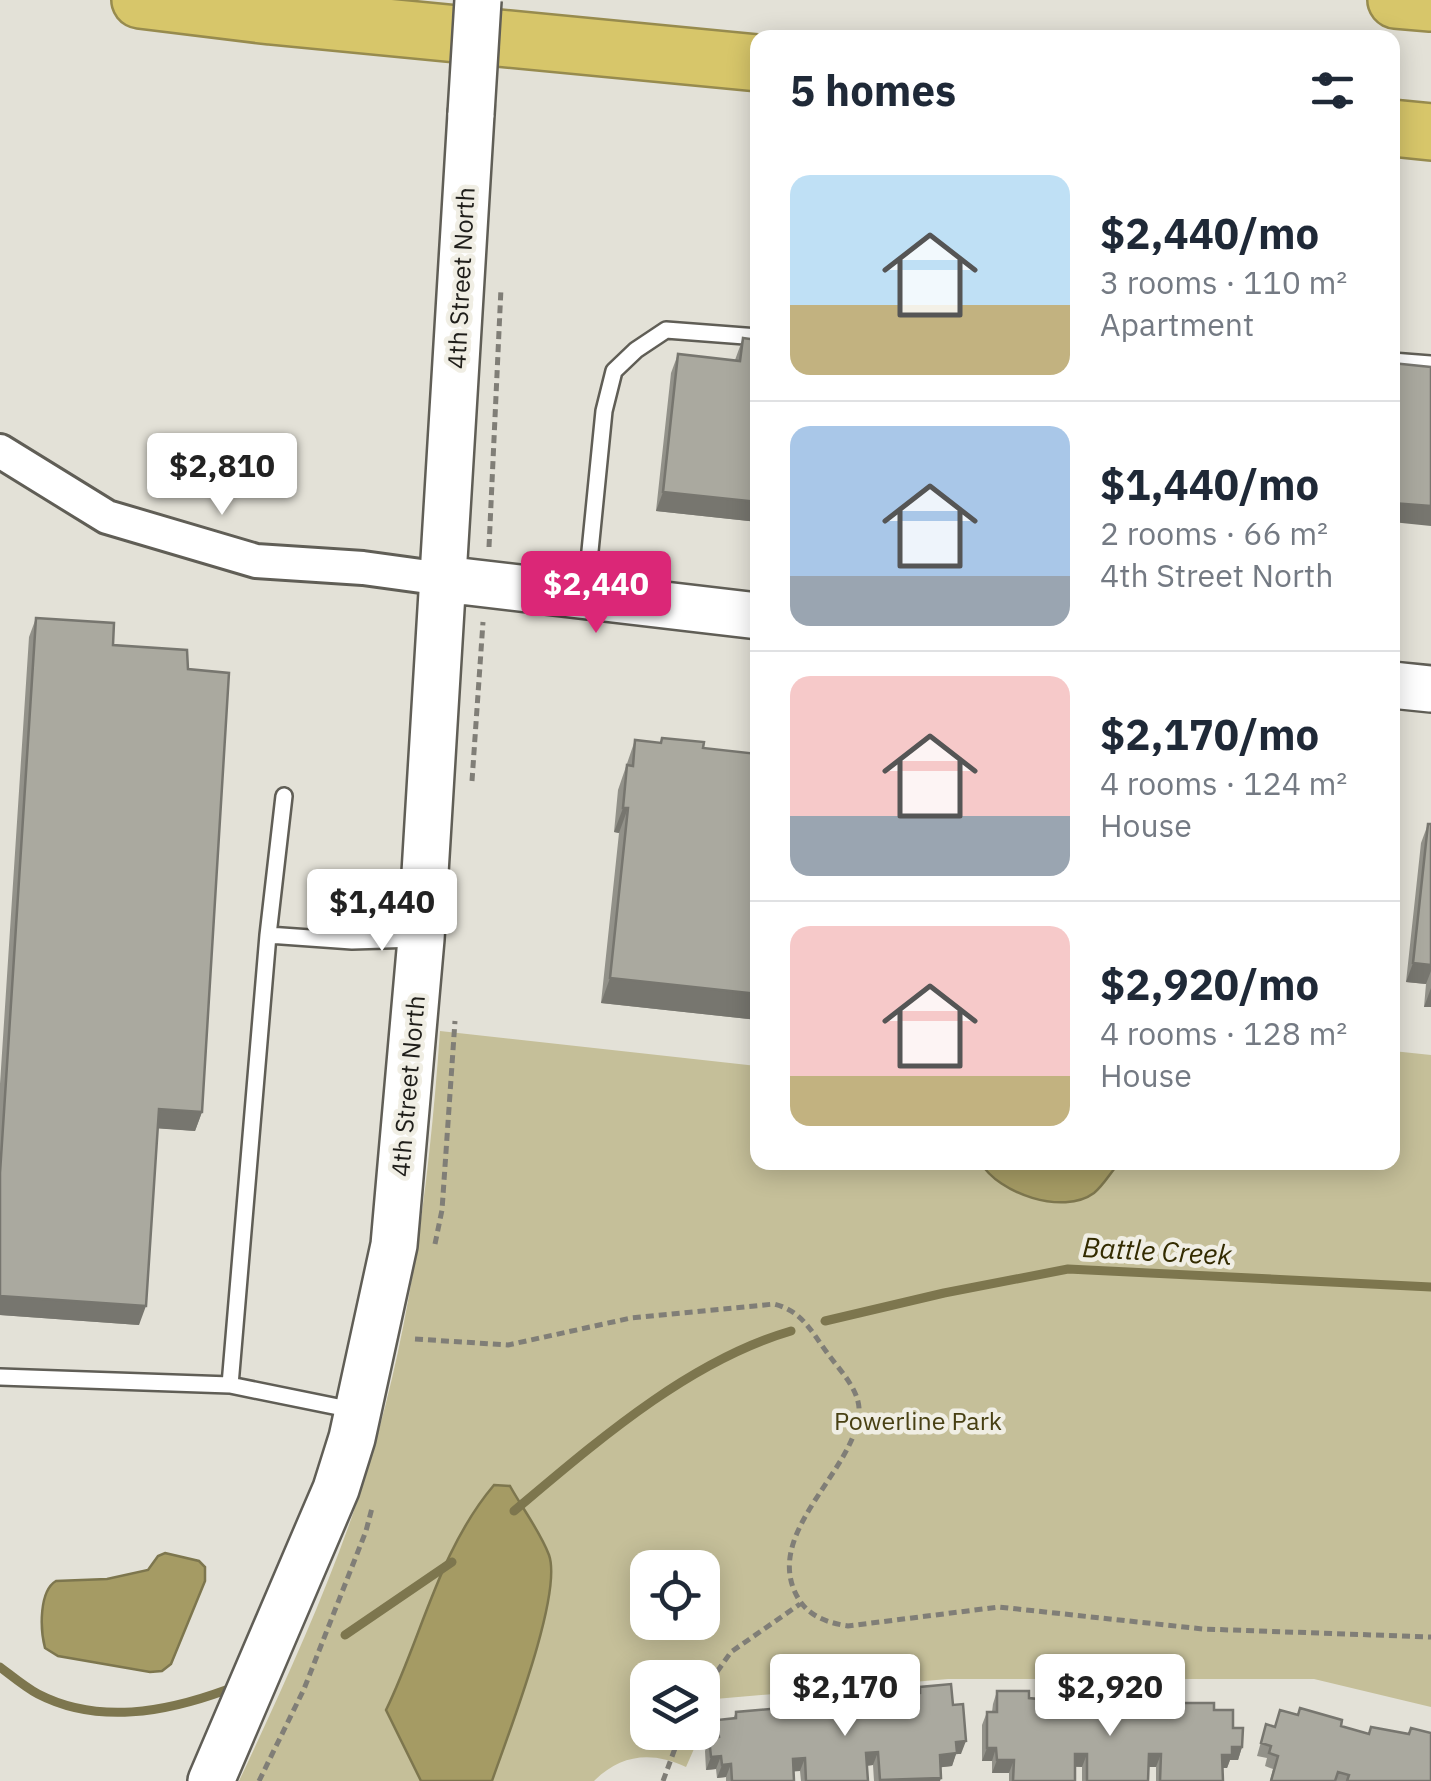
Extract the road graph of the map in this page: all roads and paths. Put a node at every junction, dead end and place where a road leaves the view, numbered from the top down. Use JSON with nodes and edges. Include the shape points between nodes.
{"nodes":[{"id":1,"x":140,"y":0,"type":"edge"},
{"id":2,"x":478,"y":0,"type":"edge"},
{"id":3,"x":1396,"y":0,"type":"edge"},
{"id":4,"x":1431,"y":3,"type":"edge"},
{"id":5,"x":750,"y":62,"type":"edge"},
{"id":6,"x":1400,"y":129,"type":"edge"},
{"id":7,"x":1431,"y":132,"type":"edge"},
{"id":8,"x":750,"y":336,"type":"edge"},
{"id":9,"x":1400,"y":361,"type":"edge"},
{"id":10,"x":1431,"y":364,"type":"edge"},
{"id":11,"x":0,"y":450,"type":"edge"},
{"id":12,"x":443,"y":578,"type":"junction"},
{"id":13,"x":586,"y":597,"type":"junction"},
{"id":14,"x":750,"y":615,"type":"edge"},
{"id":15,"x":1400,"y":686,"type":"edge"},
{"id":16,"x":1431,"y":689,"type":"edge"},
{"id":17,"x":284,"y":796,"type":"dead end"},
{"id":18,"x":268,"y":935,"type":"junction"},
{"id":19,"x":421,"y":939,"type":"junction"},
{"id":20,"x":414,"y":1338,"type":"dead end"},
{"id":21,"x":0,"y":1377,"type":"edge"},
{"id":22,"x":230,"y":1385,"type":"junction"},
{"id":23,"x":358,"y":1411,"type":"junction"},
{"id":24,"x":800,"y":1604,"type":"junction"},
{"id":25,"x":1431,"y":1637,"type":"edge"},
{"id":26,"x":720,"y":1668,"type":"edge"},
{"id":27,"x":674,"y":1750,"type":"edge"},
{"id":28,"x":211,"y":1781,"type":"edge"},
{"id":29,"x":663,"y":1781,"type":"edge"}],
"edges":[{"from":1,"to":5,"type":"highway"},
{"from":2,"to":12,"type":"street","name":"4th Street North","bridge":true},
{"from":3,"to":4,"type":"highway"},
{"from":6,"to":7,"type":"highway"},
{"from":8,"to":13,"type":"lane","via":[[666,330],[614,371],[604,411]]},
{"from":9,"to":10,"type":"lane"},
{"from":11,"to":12,"type":"street","via":[[107,517],[256,562]]},
{"from":12,"to":13,"type":"street"},
{"from":12,"to":19,"type":"street","name":"4th Street North"},
{"from":13,"to":14,"type":"street"},
{"from":15,"to":16,"type":"street"},
{"from":17,"to":18,"type":"lane"},
{"from":18,"to":19,"type":"lane"},
{"from":18,"to":22,"type":"lane"},
{"from":19,"to":23,"type":"street","name":"4th Street North","via":[[394,1245]]},
{"from":20,"to":24,"type":"path","via":[[508,1345],[631,1318],[774,1304],[794,1309],[856,1392],[859,1412],[854,1434],[790,1555],[790,1581]]},
{"from":21,"to":22,"type":"lane"},
{"from":22,"to":23,"type":"lane"},
{"from":23,"to":28,"type":"street","name":"4th Street North","via":[[317,1539]]},
{"from":24,"to":25,"type":"path","via":[[848,1626],[1000,1607],[1203,1629]]},
{"from":24,"to":26,"type":"path","via":[[731,1652]]},
{"from":27,"to":29,"type":"path"}]}
